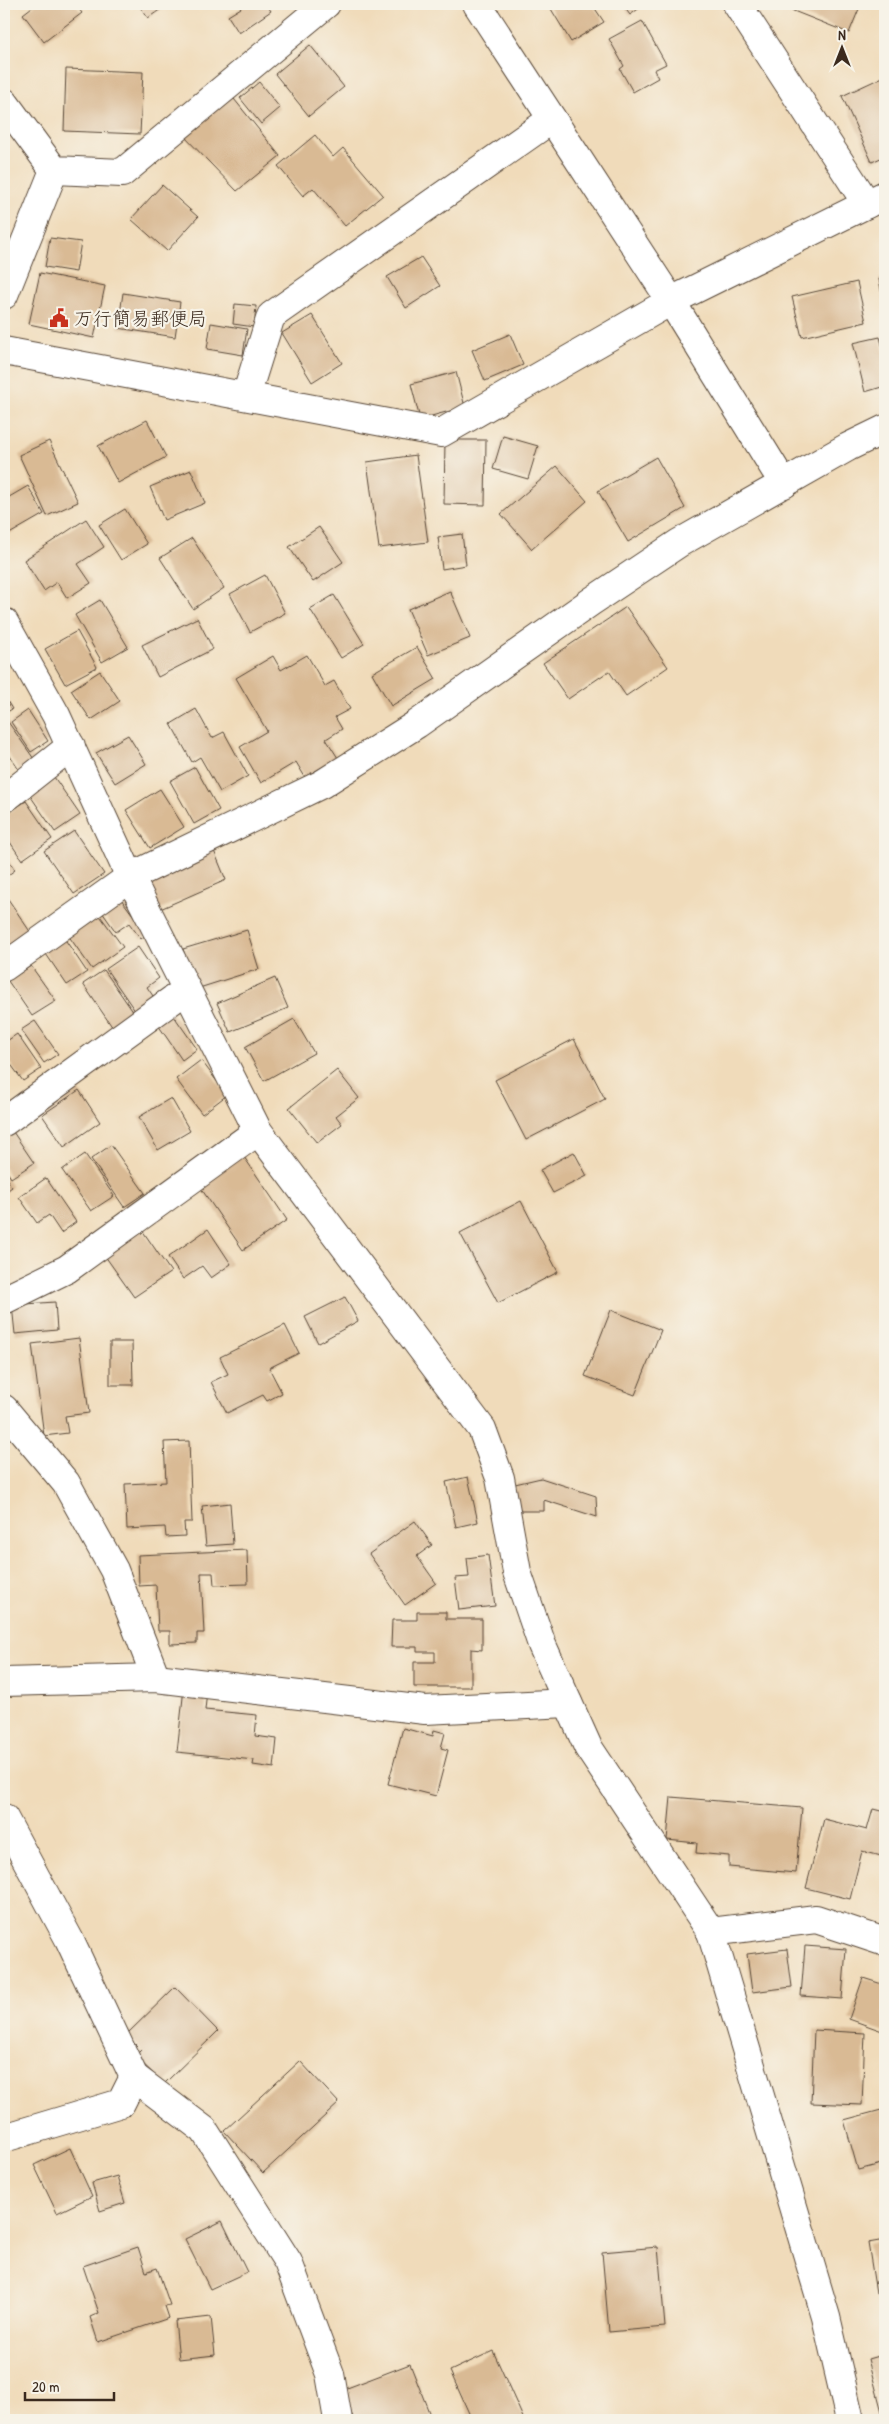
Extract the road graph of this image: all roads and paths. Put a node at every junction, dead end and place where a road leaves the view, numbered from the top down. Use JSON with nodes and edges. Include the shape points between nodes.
{"nodes":[{"id":1,"x":326,"y":4,"type":"edge"},
{"id":2,"x":477,"y":4,"type":"edge"},
{"id":3,"x":737,"y":4,"type":"edge"},
{"id":4,"x":4,"y":102,"type":"edge"},
{"id":5,"x":552,"y":119,"type":"junction"},
{"id":6,"x":54,"y":170,"type":"junction"},
{"id":7,"x":876,"y":200,"type":"edge"},
{"id":8,"x":4,"y":295,"type":"edge"},
{"id":9,"x":671,"y":301,"type":"junction"},
{"id":10,"x":4,"y":351,"type":"edge"},
{"id":11,"x":246,"y":396,"type":"junction"},
{"id":12,"x":885,"y":429,"type":"edge"},
{"id":13,"x":784,"y":484,"type":"junction"},
{"id":14,"x":8,"y":637,"type":"edge"},
{"id":15,"x":71,"y":746,"type":"junction"},
{"id":16,"x":4,"y":799,"type":"edge"},
{"id":17,"x":130,"y":877,"type":"junction"},
{"id":18,"x":4,"y":967,"type":"edge"},
{"id":19,"x":186,"y":990,"type":"junction"},
{"id":20,"x":4,"y":1122,"type":"edge"},
{"id":21,"x":258,"y":1131,"type":"junction"},
{"id":22,"x":4,"y":1300,"type":"edge"},
{"id":23,"x":4,"y":1409,"type":"edge"},
{"id":24,"x":156,"y":1678,"type":"junction"},
{"id":25,"x":4,"y":1682,"type":"edge"},
{"id":26,"x":568,"y":1703,"type":"junction"},
{"id":27,"x":4,"y":1818,"type":"edge"},
{"id":28,"x":711,"y":1932,"type":"junction"},
{"id":29,"x":885,"y":1942,"type":"edge"},
{"id":30,"x":134,"y":2076,"type":"junction"},
{"id":31,"x":4,"y":2138,"type":"edge"},
{"id":32,"x":338,"y":2420,"type":"edge"},
{"id":33,"x":850,"y":2420,"type":"edge"}],
"edges":[{"from":1,"to":6,"type":"street","via":[[122,172]]},
{"from":2,"to":5,"type":"street"},
{"from":3,"to":7,"type":"street"},
{"from":4,"to":6,"type":"street"},
{"from":5,"to":9,"type":"street"},
{"from":5,"to":11,"type":"street","via":[[271,316]]},
{"from":6,"to":8,"type":"street"},
{"from":7,"to":9,"type":"street"},
{"from":9,"to":11,"type":"street","via":[[441,433]]},
{"from":9,"to":13,"type":"street"},
{"from":10,"to":11,"type":"street"},
{"from":12,"to":13,"type":"street"},
{"from":13,"to":17,"type":"street","via":[[679,544],[418,724],[322,784]]},
{"from":14,"to":15,"type":"street"},
{"from":15,"to":16,"type":"street"},
{"from":15,"to":17,"type":"street"},
{"from":17,"to":18,"type":"street"},
{"from":17,"to":19,"type":"street"},
{"from":19,"to":20,"type":"street"},
{"from":19,"to":21,"type":"street"},
{"from":21,"to":22,"type":"street","via":[[67,1269]]},
{"from":21,"to":26,"type":"street","via":[[482,1429],[500,1478],[517,1572],[542,1645]]},
{"from":23,"to":24,"type":"street","via":[[66,1483],[114,1570]]},
{"from":24,"to":25,"type":"street"},
{"from":24,"to":26,"type":"street","via":[[425,1710]]},
{"from":26,"to":28,"type":"street","via":[[588,1748]]},
{"from":27,"to":30,"type":"street","via":[[69,1939]]},
{"from":28,"to":29,"type":"street","via":[[816,1919]]},
{"from":28,"to":33,"type":"street","via":[[826,2317]]},
{"from":30,"to":31,"type":"street","via":[[121,2103]]},
{"from":30,"to":32,"type":"street","via":[[204,2130],[288,2262],[330,2374]]}]}
